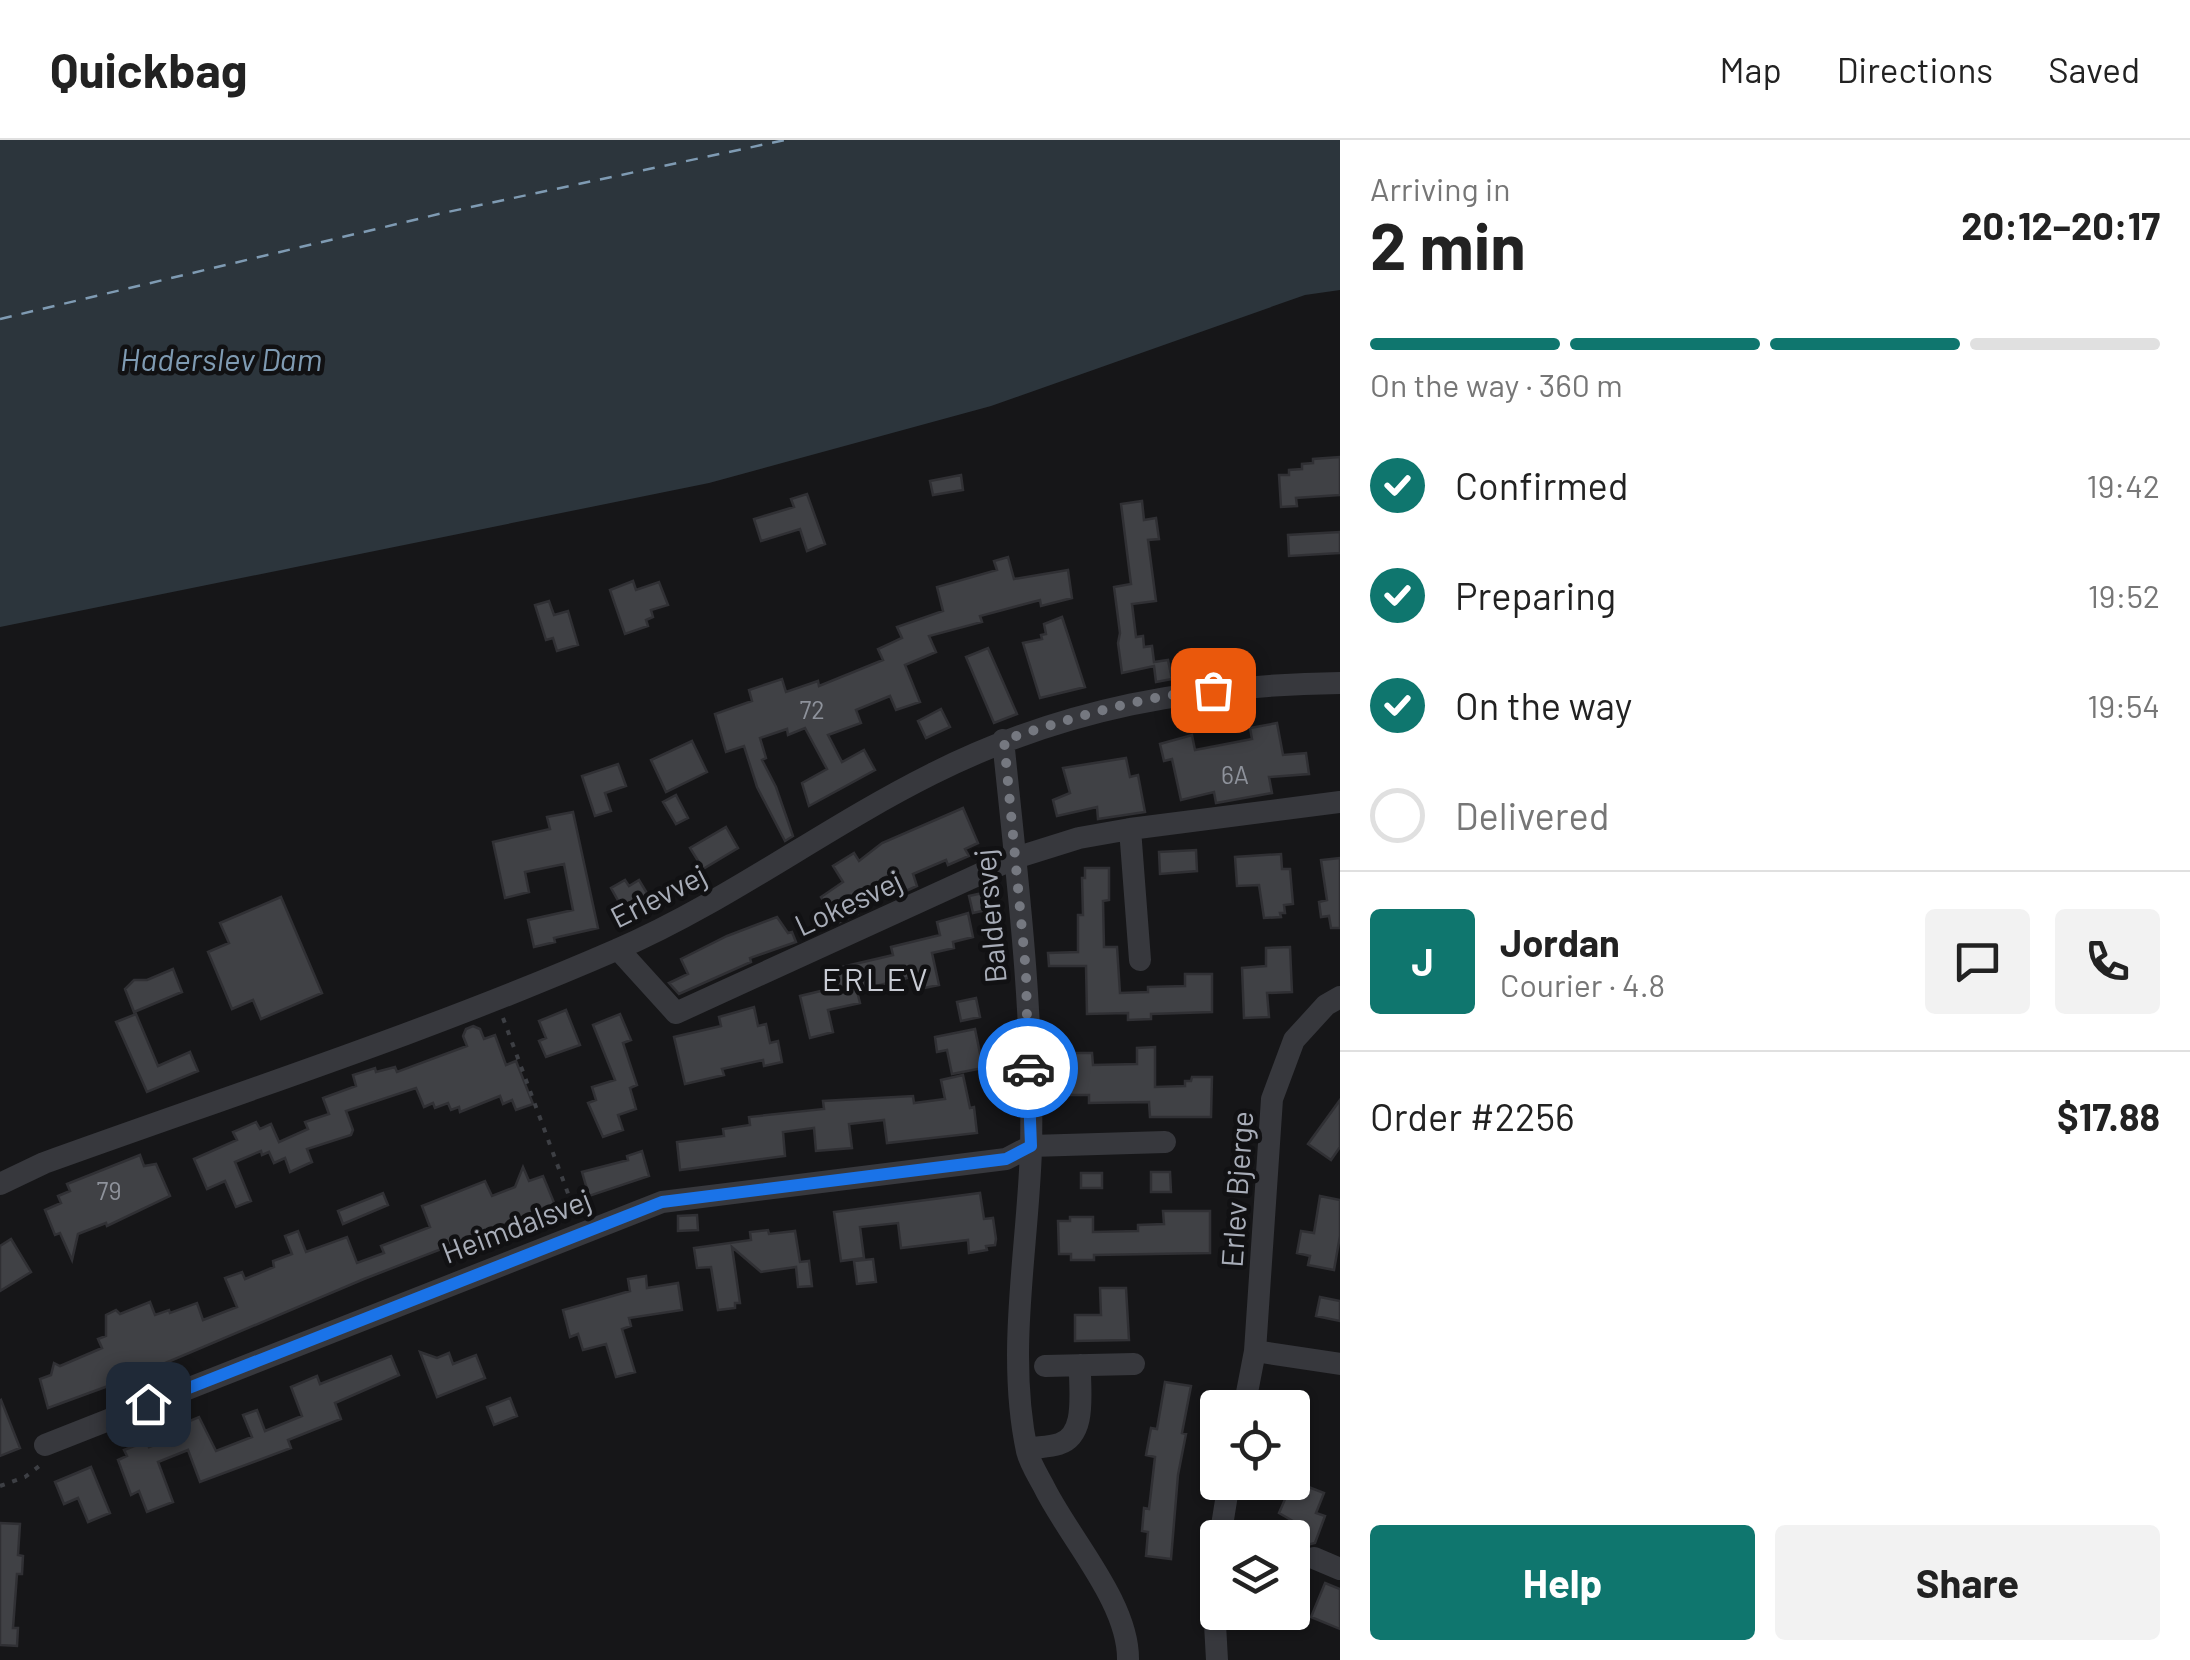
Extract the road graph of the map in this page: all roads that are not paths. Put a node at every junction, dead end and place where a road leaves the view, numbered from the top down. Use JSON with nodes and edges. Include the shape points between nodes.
{"nodes":[{"id":1,"x":1340,"y":684,"type":"edge"},
{"id":2,"x":1004,"y":740,"type":"junction"},
{"id":3,"x":1340,"y":802,"type":"edge"},
{"id":4,"x":1130,"y":829,"type":"junction"},
{"id":5,"x":1015,"y":858,"type":"junction"},
{"id":6,"x":618,"y":949,"type":"junction"},
{"id":7,"x":1140,"y":960,"type":"dead end"},
{"id":8,"x":1340,"y":997,"type":"edge"},
{"id":9,"x":1165,"y":1142,"type":"dead end"},
{"id":10,"x":1031,"y":1146,"type":"junction"},
{"id":11,"x":0,"y":1184,"type":"edge"},
{"id":12,"x":1255,"y":1351,"type":"junction"},
{"id":13,"x":1134,"y":1364,"type":"dead end"},
{"id":14,"x":1340,"y":1364,"type":"edge"},
{"id":15,"x":1080,"y":1365,"type":"junction"},
{"id":16,"x":1044,"y":1366,"type":"dead end"},
{"id":17,"x":1247,"y":1390,"type":"edge"},
{"id":18,"x":46,"y":1445,"type":"road end"},
{"id":19,"x":1027,"y":1451,"type":"junction"},
{"id":20,"x":1314,"y":1558,"type":"dead end"},
{"id":21,"x":1340,"y":1569,"type":"edge"},
{"id":22,"x":1214,"y":1630,"type":"edge"},
{"id":23,"x":1128,"y":1660,"type":"edge"},
{"id":24,"x":1217,"y":1660,"type":"edge"}],
"edges":[{"from":1,"to":2,"type":"street","name":"Erlevvej","via":[[1182,693]]},
{"from":2,"to":5,"type":"street","name":"Baldersvej"},
{"from":2,"to":6,"type":"street","name":"Erlevvej","via":[[930,774],[689,915]]},
{"from":3,"to":4,"type":"street","name":"Lokesvej"},
{"from":4,"to":5,"type":"street","name":"Lokesvej"},
{"from":4,"to":7,"type":"street"},
{"from":5,"to":6,"type":"street","name":"Lokesvej","via":[[676,1013]]},
{"from":5,"to":10,"type":"street","name":"Baldersvej"},
{"from":6,"to":11,"type":"street","name":"Erlevvej"},
{"from":8,"to":12,"type":"street","name":"Erlev Bjerge","via":[[1294,1040],[1272,1099]]},
{"from":9,"to":10,"type":"street"},
{"from":10,"to":18,"type":"street","name":"Heimdalsvej","via":[[1006,1159],[662,1202]]},
{"from":10,"to":19,"type":"street","name":"Baldersvej","via":[[1018,1380]]},
{"from":12,"to":14,"type":"street"},
{"from":12,"to":17,"type":"street","name":"Erlev Bjerge"},
{"from":13,"to":15,"type":"street"},
{"from":15,"to":16,"type":"street"},
{"from":15,"to":19,"type":"street","via":[[1077,1427],[1062,1444]]},
{"from":19,"to":23,"type":"street","name":"Baldersvej","via":[[1111,1600]]},
{"from":20,"to":21,"type":"street"},
{"from":22,"to":24,"type":"street"}]}
